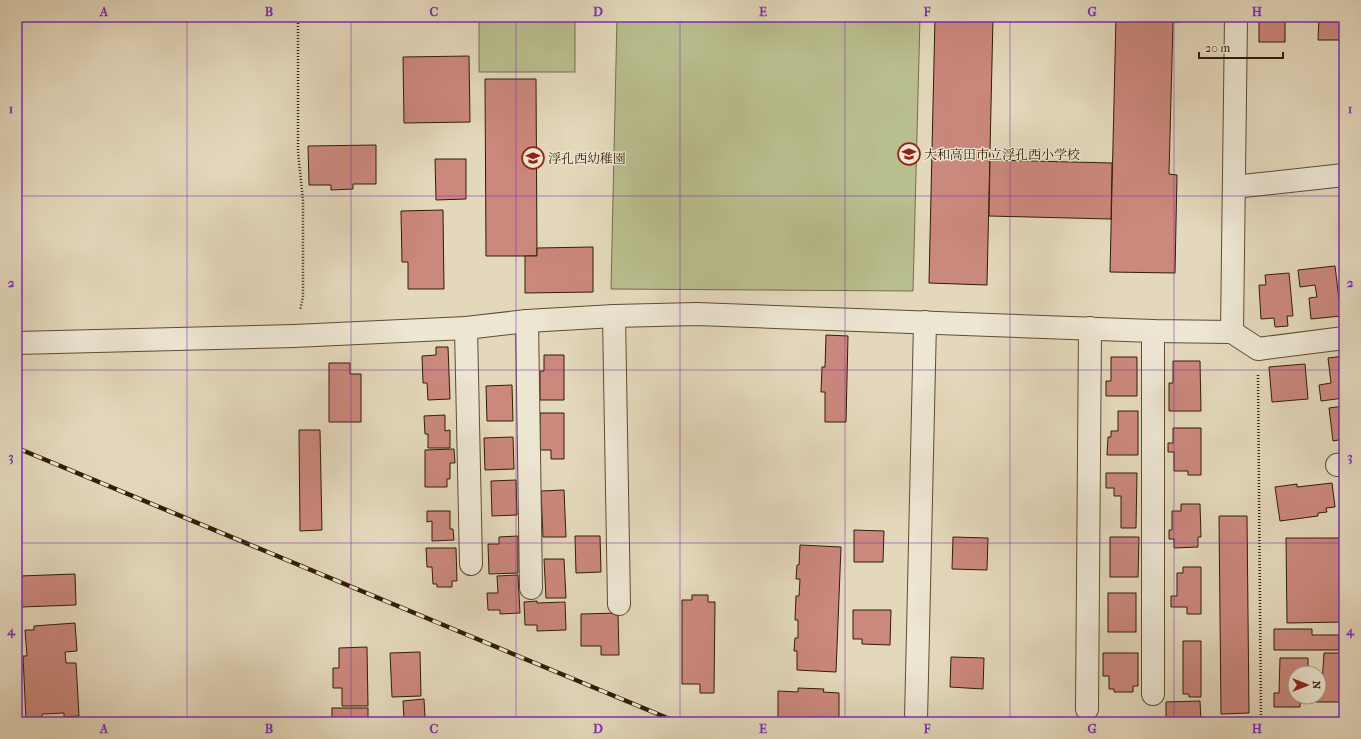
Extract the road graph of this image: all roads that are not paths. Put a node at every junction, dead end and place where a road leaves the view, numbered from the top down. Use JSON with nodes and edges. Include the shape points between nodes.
{"nodes":[{"id":1,"x":1236,"y":17,"type":"edge"},
{"id":2,"x":1344,"y":174,"type":"edge"},
{"id":3,"x":1234,"y":187,"type":"junction"},
{"id":4,"x":614,"y":316,"type":"junction"},
{"id":5,"x":527,"y":321,"type":"junction"},
{"id":6,"x":924,"y":322,"type":"junction"},
{"id":7,"x":466,"y":328,"type":"junction"},
{"id":8,"x":1090,"y":328,"type":"junction"},
{"id":9,"x":1153,"y":332,"type":"junction"},
{"id":10,"x":1232,"y":332,"type":"junction"},
{"id":11,"x":1344,"y":338,"type":"edge"},
{"id":12,"x":17,"y":343,"type":"edge"},
{"id":13,"x":471,"y":564,"type":"dead end"},
{"id":14,"x":531,"y":588,"type":"dead end"},
{"id":15,"x":619,"y":604,"type":"dead end"},
{"id":16,"x":1153,"y":694,"type":"dead end"},
{"id":17,"x":1087,"y":710,"type":"dead end"},
{"id":18,"x":916,"y":720,"type":"dead end"}],
"edges":[{"from":1,"to":3,"type":"street"},
{"from":2,"to":3,"type":"street"},
{"from":3,"to":10,"type":"street"},
{"from":4,"to":5,"type":"street"},
{"from":4,"to":6,"type":"street","via":[[696,314]]},
{"from":4,"to":15,"type":"street"},
{"from":5,"to":7,"type":"street"},
{"from":5,"to":14,"type":"street"},
{"from":6,"to":8,"type":"street"},
{"from":6,"to":18,"type":"street"},
{"from":7,"to":12,"type":"street","via":[[294,336]]},
{"from":7,"to":13,"type":"street"},
{"from":8,"to":9,"type":"street"},
{"from":8,"to":17,"type":"street"},
{"from":9,"to":10,"type":"street"},
{"from":9,"to":16,"type":"street"},
{"from":10,"to":11,"type":"street","via":[[1258,349]]}]}
